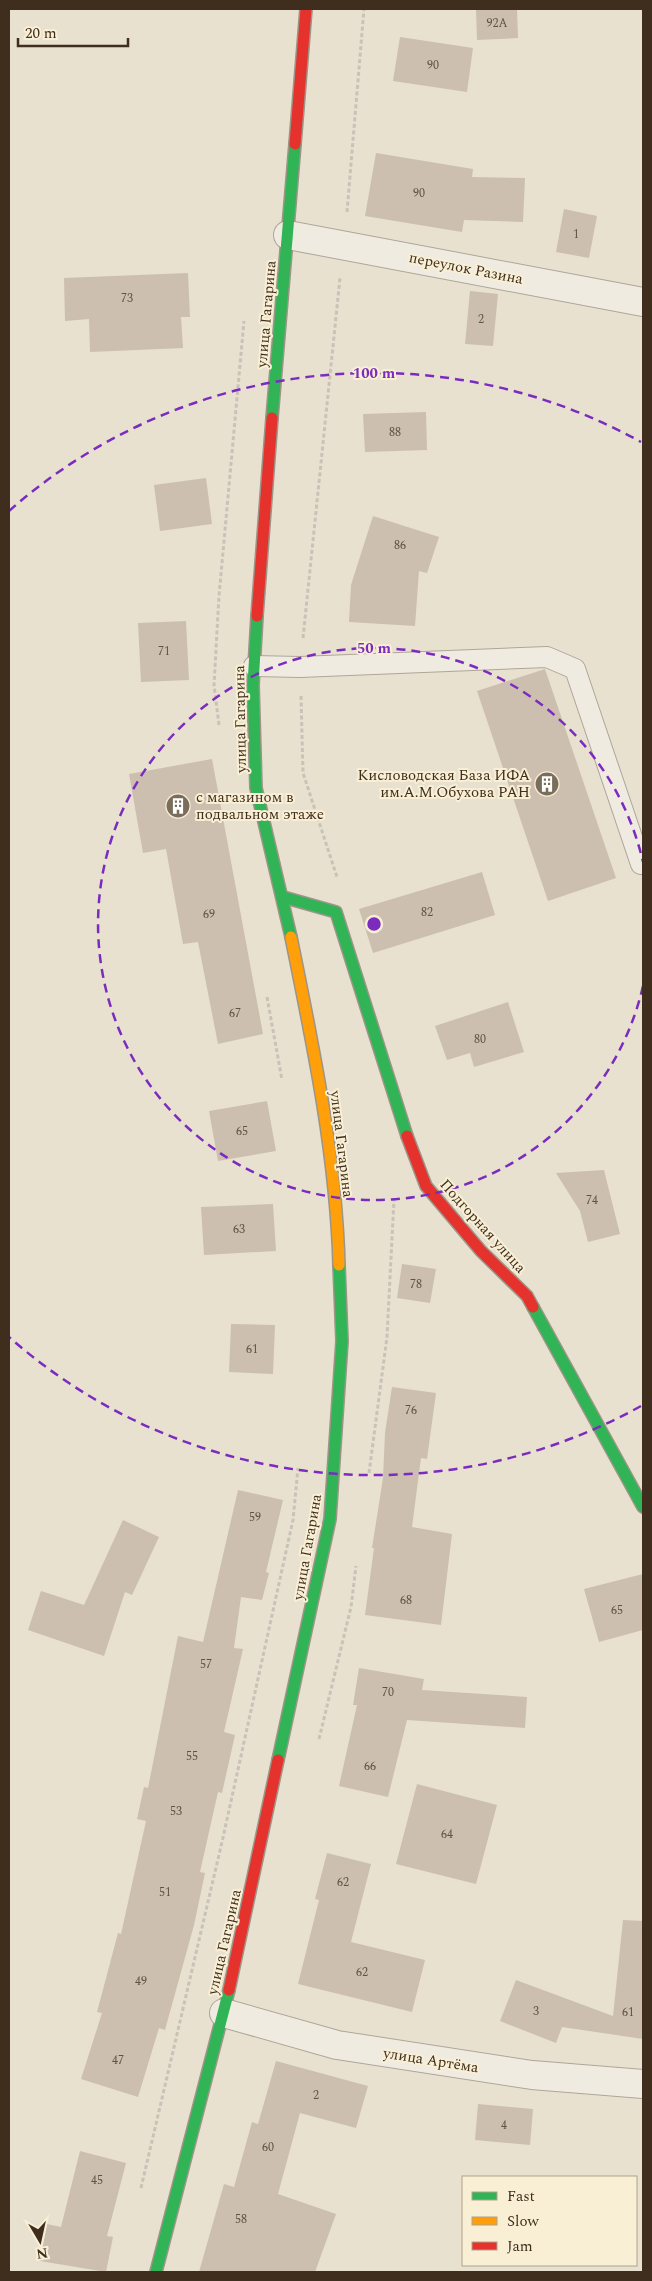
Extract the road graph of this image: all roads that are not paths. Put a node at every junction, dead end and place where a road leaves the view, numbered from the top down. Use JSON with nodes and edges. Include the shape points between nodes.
{"nodes":[{"id":1,"x":306,"y":9,"type":"edge"},
{"id":2,"x":288,"y":235,"type":"junction"},
{"id":3,"x":643,"y":302,"type":"edge"},
{"id":4,"x":254,"y":666,"type":"junction"},
{"id":5,"x":641,"y":864,"type":"dead end"},
{"id":6,"x":283,"y":898,"type":"junction"},
{"id":7,"x":643,"y":1507,"type":"edge"},
{"id":8,"x":224,"y":2013,"type":"junction"},
{"id":9,"x":643,"y":2084,"type":"edge"},
{"id":10,"x":156,"y":2272,"type":"edge"}],
"edges":[{"from":1,"to":2,"type":"street","name":"улица Гагарина"},
{"from":2,"to":3,"type":"street","name":"переулок Разина"},
{"from":2,"to":4,"type":"street","name":"улица Гагарина","via":[[262,528]]},
{"from":4,"to":5,"type":"lane","via":[[547,657],[575,669]]},
{"from":4,"to":6,"type":"street","name":"улица Гагарина","via":[[256,788]]},
{"from":6,"to":7,"type":"street","name":"Подгорная улица","via":[[336,912],[398,1113],[426,1186],[481,1251],[527,1296]]},
{"from":6,"to":8,"type":"street","name":"улица Гагарина","via":[[314,1051],[328,1140],[339,1251],[342,1341],[330,1519]]},
{"from":8,"to":9,"type":"street","name":"улица Артёма","via":[[337,2045],[532,2075]]},
{"from":8,"to":10,"type":"street","name":"улица Гагарина"}]}
